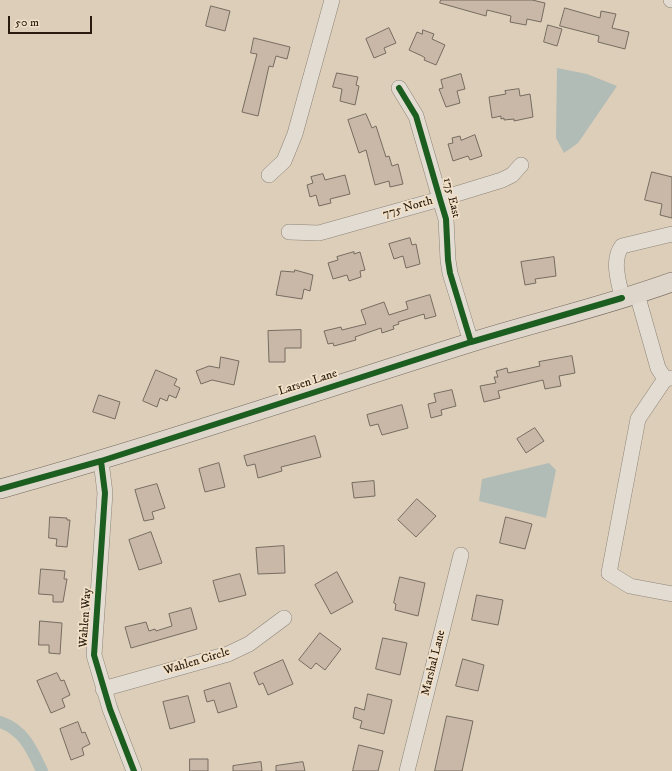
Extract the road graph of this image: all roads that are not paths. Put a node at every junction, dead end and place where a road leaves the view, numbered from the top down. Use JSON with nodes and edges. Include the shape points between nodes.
{"nodes":[{"id":1,"x":332,"y":0,"type":"edge"},
{"id":2,"x":399,"y":88,"type":"dead end"},
{"id":3,"x":521,"y":165,"type":"dead end"},
{"id":4,"x":269,"y":175,"type":"dead end"},
{"id":5,"x":440,"y":198,"type":"junction"},
{"id":6,"x":289,"y":232,"type":"dead end"},
{"id":7,"x":672,"y":234,"type":"edge"},
{"id":8,"x":672,"y":282,"type":"edge"},
{"id":9,"x":630,"y":296,"type":"junction"},
{"id":10,"x":471,"y":342,"type":"junction"},
{"id":11,"x":668,"y":378,"type":"edge"},
{"id":12,"x":100,"y":461,"type":"junction"},
{"id":13,"x":0,"y":489,"type":"edge"},
{"id":14,"x":461,"y":555,"type":"dead end"},
{"id":15,"x":672,"y":594,"type":"edge"},
{"id":16,"x":284,"y":618,"type":"dead end"},
{"id":17,"x":103,"y":689,"type":"junction"},
{"id":18,"x":134,"y":771,"type":"edge"},
{"id":19,"x":407,"y":771,"type":"edge"}],
"edges":[{"from":1,"to":4,"type":"street","via":[[295,134],[284,161]]},
{"from":2,"to":5,"type":"street","name":"175 East","via":[[416,116]]},
{"from":3,"to":5,"type":"street","name":"775 North","via":[[512,175],[502,180]]},
{"from":5,"to":6,"type":"street","name":"775 North","via":[[319,233]]},
{"from":5,"to":10,"type":"street","name":"175 East","via":[[446,219],[449,267]]},
{"from":7,"to":9,"type":"street","via":[[622,246],[618,252],[616,265]]},
{"from":8,"to":9,"type":"main road","name":"Larsen Lane"},
{"from":9,"to":10,"type":"main road","name":"Larsen Lane"},
{"from":9,"to":11,"type":"street","via":[[658,368]]},
{"from":10,"to":12,"type":"main road","name":"Larsen Lane"},
{"from":11,"to":15,"type":"street","via":[[638,419],[609,573],[630,586]]},
{"from":12,"to":13,"type":"main road","name":"Larsen Lane"},
{"from":12,"to":17,"type":"street","name":"Wahlen Way","via":[[105,492],[94,655]]},
{"from":14,"to":19,"type":"street","name":"Marshal Lane"},
{"from":16,"to":17,"type":"street","name":"Wahlen Circle","via":[[249,644],[228,654]]},
{"from":17,"to":18,"type":"street","name":"Wahlen Way"}]}
